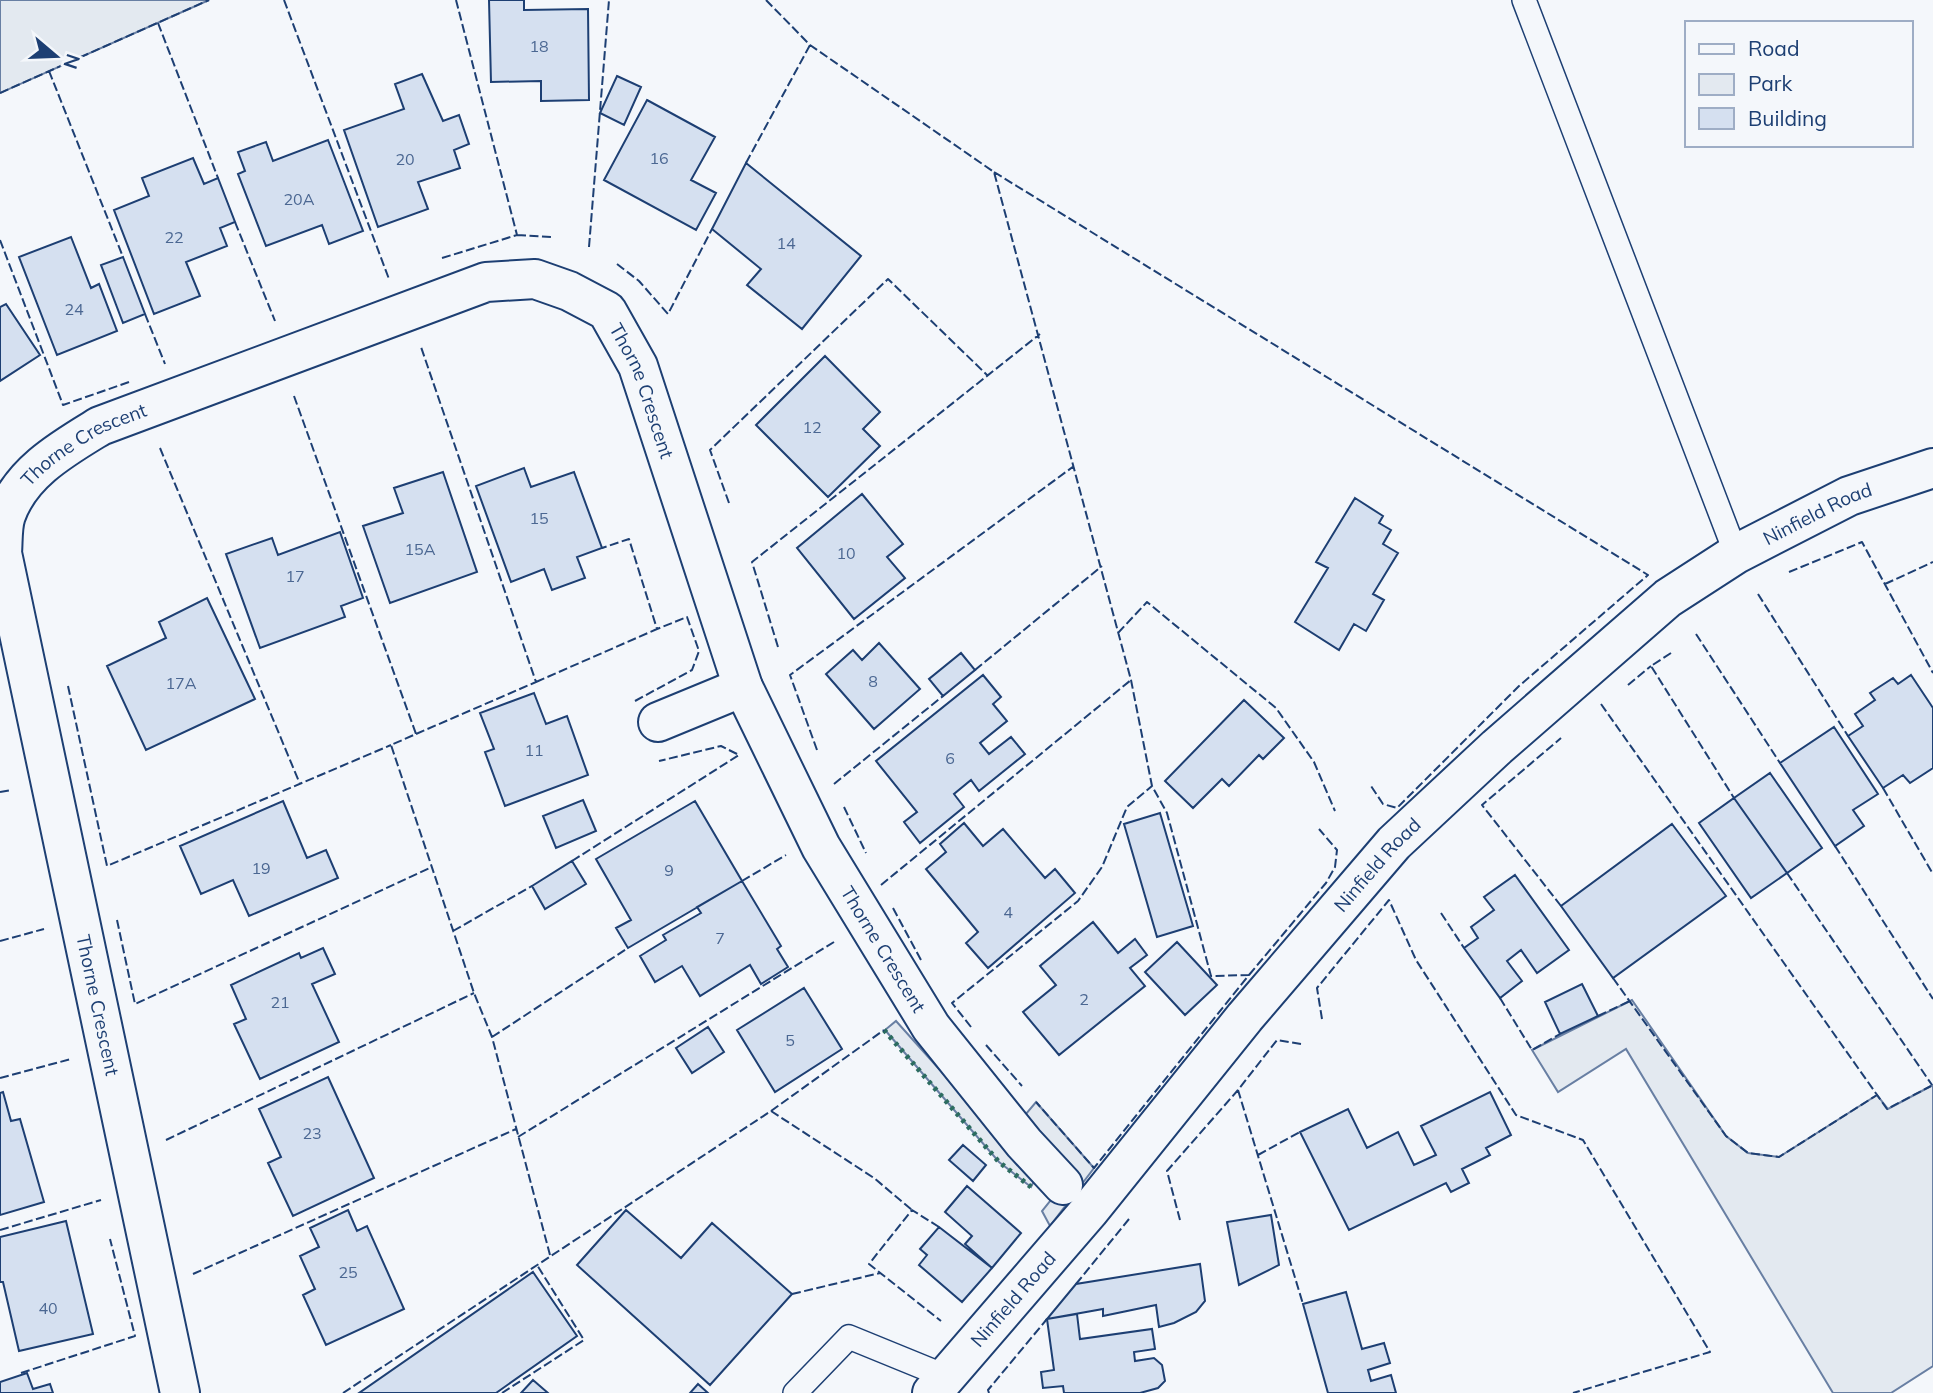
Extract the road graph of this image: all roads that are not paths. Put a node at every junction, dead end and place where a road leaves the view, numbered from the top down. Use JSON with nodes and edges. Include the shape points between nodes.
{"nodes":[{"id":1,"x":1524,"y":0,"type":"edge"},
{"id":2,"x":1933,"y":468,"type":"edge"},
{"id":3,"x":1736,"y":554,"type":"junction"},
{"id":4,"x":743,"y":687,"type":"junction"},
{"id":5,"x":657,"y":722,"type":"dead end"},
{"id":6,"x":1063,"y":1185,"type":"dead end"},
{"id":7,"x":940,"y":1385,"type":"edge"},
{"id":8,"x":180,"y":1393,"type":"edge"},
{"id":9,"x":795,"y":1393,"type":"edge"}],
"edges":[{"from":1,"to":3,"type":"lane"},
{"from":2,"to":3,"type":"street","name":"Ninfield Road","via":[[1849,496]]},
{"from":3,"to":7,"type":"street","name":"Ninfield Road","via":[[1668,598],[1394,843]]},
{"from":4,"to":5,"type":"street"},
{"from":4,"to":6,"type":"street","name":"Thorne Crescent","via":[[821,847],[931,1027]]},
{"from":4,"to":8,"type":"street","name":"Thorne Crescent","via":[[638,366],[607,311],[535,279],[486,282],[100,426],[61,450],[22,484],[6,516],[2,553]]},
{"from":7,"to":9,"type":"lane","via":[[849,1337]]}]}
